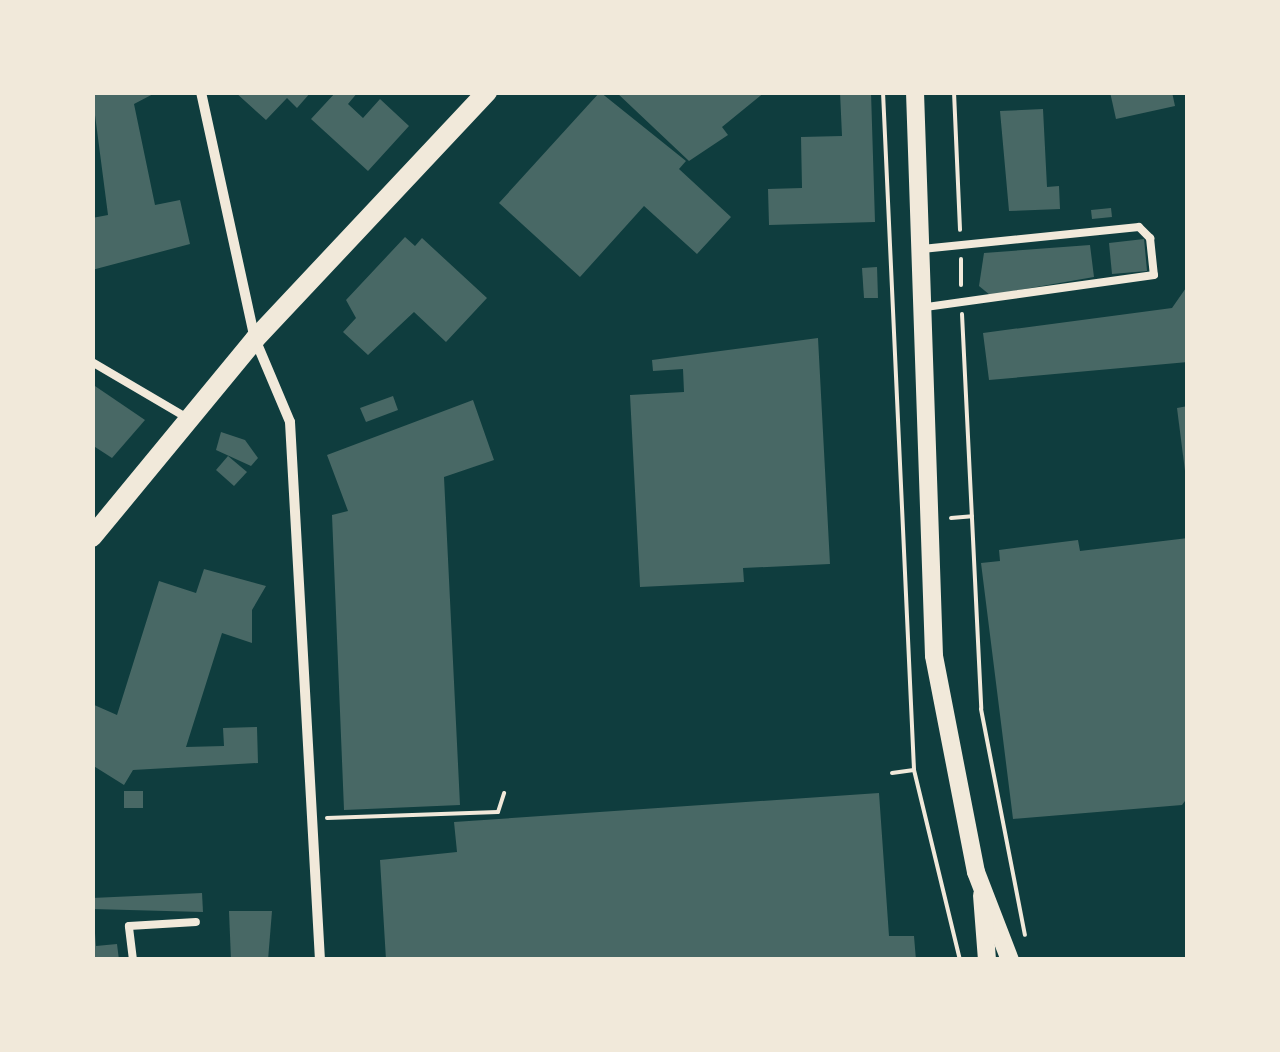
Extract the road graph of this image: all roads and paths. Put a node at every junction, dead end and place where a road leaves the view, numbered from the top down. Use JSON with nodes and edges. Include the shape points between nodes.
{"nodes":[{"id":1,"x":200,"y":92,"type":"edge"},
{"id":2,"x":487,"y":92,"type":"edge"},
{"id":3,"x":882,"y":92,"type":"edge"},
{"id":4,"x":914,"y":92,"type":"edge"},
{"id":5,"x":954,"y":92,"type":"edge"},
{"id":6,"x":960,"y":246,"type":"junction"},
{"id":7,"x":922,"y":249,"type":"junction"},
{"id":8,"x":962,"y":304,"type":"junction"},
{"id":9,"x":924,"y":307,"type":"junction"},
{"id":10,"x":256,"y":339,"type":"junction"},
{"id":11,"x":92,"y":362,"type":"edge"},
{"id":12,"x":189,"y":419,"type":"junction"},
{"id":13,"x":92,"y":537,"type":"edge"},
{"id":14,"x":914,"y":770,"type":"junction"},
{"id":15,"x":892,"y":773,"type":"dead end"},
{"id":16,"x":504,"y":793,"type":"dead end"},
{"id":17,"x":314,"y":818,"type":"junction"},
{"id":18,"x":982,"y":895,"type":"junction"},
{"id":19,"x":196,"y":922,"type":"dead end"},
{"id":20,"x":1027,"y":946,"type":"dead end"},
{"id":21,"x":133,"y":960,"type":"edge"},
{"id":22,"x":320,"y":960,"type":"edge"},
{"id":23,"x":960,"y":960,"type":"edge"},
{"id":24,"x":987,"y":960,"type":"edge"},
{"id":25,"x":1010,"y":960,"type":"edge"}],
"edges":[{"from":1,"to":10,"type":"street"},
{"from":2,"to":10,"type":"main road"},
{"from":3,"to":14,"type":"path"},
{"from":4,"to":7,"type":"street"},
{"from":5,"to":6,"type":"path"},
{"from":6,"to":7,"type":"lane"},
{"from":6,"to":8,"type":"path"},
{"from":6,"to":8,"type":"lane","via":[[1139,228],[1150,238],[1154,275]]},
{"from":7,"to":9,"type":"street"},
{"from":8,"to":9,"type":"lane"},
{"from":8,"to":20,"type":"path","via":[[981,709]]},
{"from":9,"to":18,"type":"street","via":[[934,656]]},
{"from":10,"to":12,"type":"main road"},
{"from":10,"to":17,"type":"street","via":[[293,450]]},
{"from":11,"to":12,"type":"lane"},
{"from":12,"to":13,"type":"main road"},
{"from":14,"to":15,"type":"path"},
{"from":14,"to":23,"type":"path"},
{"from":16,"to":17,"type":"path","via":[[498,812]]},
{"from":17,"to":22,"type":"street"},
{"from":18,"to":24,"type":"street"},
{"from":18,"to":25,"type":"street"},
{"from":19,"to":21,"type":"lane","via":[[129,926]]}]}
